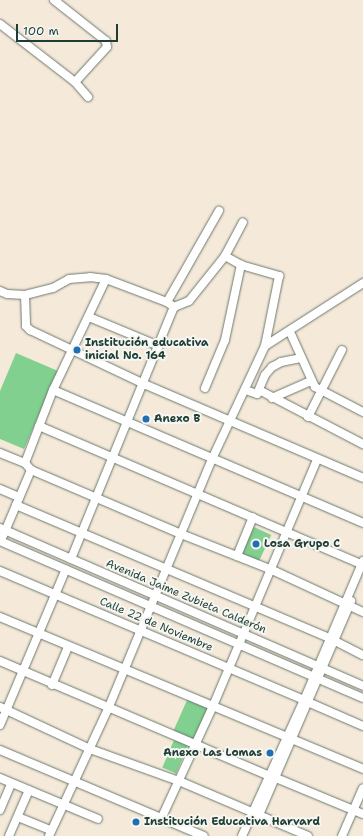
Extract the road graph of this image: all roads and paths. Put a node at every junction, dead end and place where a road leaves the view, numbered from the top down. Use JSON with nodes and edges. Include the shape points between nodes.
{"nodes":[{"id":1,"x":54,"y":0,"type":"edge"},
{"id":2,"x":0,"y":24,"type":"edge"},
{"id":3,"x":75,"y":82,"type":"junction"},
{"id":4,"x":88,"y":97,"type":"dead end"},
{"id":5,"x":219,"y":211,"type":"dead end"},
{"id":6,"x":243,"y":222,"type":"dead end"},
{"id":7,"x":225,"y":256,"type":"junction"},
{"id":8,"x":241,"y":265,"type":"junction"},
{"id":9,"x":106,"y":279,"type":"junction"},
{"id":10,"x":363,"y":283,"type":"edge"},
{"id":11,"x":0,"y":291,"type":"edge"},
{"id":12,"x":26,"y":295,"type":"junction"},
{"id":13,"x":168,"y":302,"type":"junction"},
{"id":14,"x":174,"y":307,"type":"junction"},
{"id":15,"x":89,"y":317,"type":"junction"},
{"id":16,"x":290,"y":332,"type":"junction"},
{"id":17,"x":159,"y":346,"type":"junction"},
{"id":18,"x":265,"y":346,"type":"junction"},
{"id":19,"x":342,"y":350,"type":"dead end"},
{"id":20,"x":71,"y":351,"type":"junction"},
{"id":21,"x":301,"y":358,"type":"junction"},
{"id":22,"x":311,"y":381,"type":"junction"},
{"id":23,"x":144,"y":384,"type":"junction"},
{"id":24,"x":205,"y":388,"type":"dead end"},
{"id":25,"x":53,"y":390,"type":"junction"},
{"id":26,"x":245,"y":390,"type":"junction"},
{"id":27,"x":261,"y":391,"type":"junction"},
{"id":28,"x":320,"y":391,"type":"junction"},
{"id":29,"x":272,"y":398,"type":"junction"},
{"id":30,"x":363,"y":412,"type":"edge"},
{"id":31,"x":308,"y":417,"type":"junction"},
{"id":32,"x":231,"y":421,"type":"junction"},
{"id":33,"x":127,"y":422,"type":"junction"},
{"id":34,"x":39,"y":426,"type":"junction"},
{"id":35,"x":363,"y":444,"type":"edge"},
{"id":36,"x":0,"y":453,"type":"edge"},
{"id":37,"x":113,"y":459,"type":"junction"},
{"id":38,"x":212,"y":459,"type":"junction"},
{"id":39,"x":317,"y":460,"type":"junction"},
{"id":40,"x":25,"y":463,"type":"junction"},
{"id":41,"x":31,"y":470,"type":"junction"},
{"id":42,"x":363,"y":478,"type":"edge"},
{"id":43,"x":0,"y":489,"type":"edge"},
{"id":44,"x":197,"y":494,"type":"junction"},
{"id":45,"x":96,"y":498,"type":"junction"},
{"id":46,"x":301,"y":498,"type":"junction"},
{"id":47,"x":18,"y":501,"type":"junction"},
{"id":48,"x":253,"y":517,"type":"junction"},
{"id":49,"x":363,"y":523,"type":"edge"},
{"id":50,"x":3,"y":529,"type":"edge"},
{"id":51,"x":287,"y":531,"type":"junction"},
{"id":52,"x":82,"y":532,"type":"junction"},
{"id":53,"x":181,"y":534,"type":"junction"},
{"id":54,"x":0,"y":542,"type":"edge"},
{"id":55,"x":237,"y":556,"type":"junction"},
{"id":56,"x":71,"y":559,"type":"junction"},
{"id":57,"x":363,"y":564,"type":"edge"},
{"id":58,"x":66,"y":569,"type":"junction"},
{"id":59,"x":167,"y":569,"type":"junction"},
{"id":60,"x":270,"y":569,"type":"junction"},
{"id":61,"x":0,"y":571,"type":"edge"},
{"id":62,"x":363,"y":574,"type":"edge"},
{"id":63,"x":56,"y":595,"type":"junction"},
{"id":64,"x":155,"y":595,"type":"junction"},
{"id":65,"x":347,"y":604,"type":"junction"},
{"id":66,"x":151,"y":605,"type":"junction"},
{"id":67,"x":255,"y":605,"type":"junction"},
{"id":68,"x":363,"y":612,"type":"edge"},
{"id":69,"x":0,"y":617,"type":"edge"},
{"id":70,"x":140,"y":631,"type":"junction"},
{"id":71,"x":243,"y":633,"type":"junction"},
{"id":72,"x":39,"y":634,"type":"junction"},
{"id":73,"x":332,"y":640,"type":"junction"},
{"id":74,"x":238,"y":643,"type":"junction"},
{"id":75,"x":68,"y":647,"type":"junction"},
{"id":76,"x":363,"y":655,"type":"edge"},
{"id":77,"x":0,"y":661,"type":"edge"},
{"id":78,"x":228,"y":667,"type":"junction"},
{"id":79,"x":320,"y":667,"type":"junction"},
{"id":80,"x":124,"y":671,"type":"junction"},
{"id":81,"x":22,"y":672,"type":"junction"},
{"id":82,"x":317,"y":677,"type":"junction"},
{"id":83,"x":52,"y":684,"type":"junction"},
{"id":84,"x":363,"y":686,"type":"edge"},
{"id":85,"x":363,"y":698,"type":"edge"},
{"id":86,"x":307,"y":702,"type":"junction"},
{"id":87,"x":212,"y":706,"type":"junction"},
{"id":88,"x":3,"y":708,"type":"edge"},
{"id":89,"x":108,"y":709,"type":"junction"},
{"id":90,"x":0,"y":725,"type":"edge"},
{"id":91,"x":363,"y":726,"type":"edge"},
{"id":92,"x":290,"y":739,"type":"junction"},
{"id":93,"x":195,"y":743,"type":"junction"},
{"id":94,"x":90,"y":749,"type":"junction"},
{"id":95,"x":0,"y":750,"type":"edge"},
{"id":96,"x":363,"y":770,"type":"edge"},
{"id":97,"x":273,"y":777,"type":"junction"},
{"id":98,"x":0,"y":778,"type":"edge"},
{"id":99,"x":179,"y":781,"type":"junction"},
{"id":100,"x":73,"y":782,"type":"junction"},
{"id":101,"x":11,"y":784,"type":"junction"},
{"id":102,"x":363,"y":788,"type":"edge"},
{"id":103,"x":29,"y":790,"type":"junction"},
{"id":104,"x":63,"y":802,"type":"junction"},
{"id":105,"x":0,"y":810,"type":"edge"},
{"id":106,"x":354,"y":810,"type":"junction"},
{"id":107,"x":256,"y":814,"type":"junction"},
{"id":108,"x":363,"y":814,"type":"edge"},
{"id":109,"x":162,"y":816,"type":"junction"},
{"id":110,"x":18,"y":817,"type":"junction"},
{"id":111,"x":98,"y":819,"type":"dead end"},
{"id":112,"x":50,"y":833,"type":"edge"},
{"id":113,"x":10,"y":836,"type":"edge"},
{"id":114,"x":204,"y":836,"type":"edge"},
{"id":115,"x":242,"y":836,"type":"edge"},
{"id":116,"x":308,"y":836,"type":"edge"},
{"id":117,"x":342,"y":836,"type":"edge"}],
"edges":[{"from":1,"to":3,"type":"street","via":[[107,44]]},
{"from":2,"to":3,"type":"street"},
{"from":3,"to":4,"type":"street"},
{"from":5,"to":13,"type":"street"},
{"from":6,"to":7,"type":"street"},
{"from":7,"to":8,"type":"street"},
{"from":7,"to":14,"type":"street","via":[[189,301]]},
{"from":8,"to":18,"type":"street","via":[[278,276]]},
{"from":8,"to":24,"type":"street","via":[[225,340]]},
{"from":9,"to":12,"type":"street","via":[[69,279],[53,288]]},
{"from":9,"to":13,"type":"street"},
{"from":9,"to":15,"type":"street"},
{"from":10,"to":16,"type":"street","via":[[341,295]]},
{"from":11,"to":12,"type":"street","via":[[6,294]]},
{"from":12,"to":20,"type":"street","via":[[26,326]]},
{"from":13,"to":14,"type":"street"},
{"from":14,"to":17,"type":"street"},
{"from":15,"to":17,"type":"street"},
{"from":15,"to":20,"type":"street"},
{"from":16,"to":18,"type":"street"},
{"from":16,"to":21,"type":"street"},
{"from":17,"to":23,"type":"street"},
{"from":18,"to":26,"type":"street"},
{"from":19,"to":28,"type":"street"},
{"from":20,"to":23,"type":"street"},
{"from":20,"to":25,"type":"street"},
{"from":21,"to":22,"type":"street"},
{"from":21,"to":27,"type":"street","via":[[281,362],[272,367],[265,375]]},
{"from":22,"to":28,"type":"street"},
{"from":22,"to":29,"type":"street"},
{"from":23,"to":32,"type":"street"},
{"from":23,"to":33,"type":"street"},
{"from":25,"to":33,"type":"street"},
{"from":25,"to":34,"type":"street"},
{"from":26,"to":27,"type":"street","via":[[253,394]]},
{"from":26,"to":32,"type":"street"},
{"from":27,"to":29,"type":"street"},
{"from":28,"to":30,"type":"street"},
{"from":28,"to":31,"type":"street"},
{"from":29,"to":31,"type":"street"},
{"from":31,"to":35,"type":"street"},
{"from":32,"to":38,"type":"street"},
{"from":32,"to":39,"type":"street"},
{"from":33,"to":37,"type":"street"},
{"from":33,"to":38,"type":"street"},
{"from":34,"to":37,"type":"street"},
{"from":34,"to":40,"type":"street"},
{"from":36,"to":40,"type":"street"},
{"from":37,"to":44,"type":"street"},
{"from":37,"to":45,"type":"street"},
{"from":38,"to":44,"type":"street"},
{"from":38,"to":46,"type":"street"},
{"from":39,"to":42,"type":"street"},
{"from":39,"to":46,"type":"street"},
{"from":40,"to":41,"type":"street"},
{"from":41,"to":45,"type":"street"},
{"from":41,"to":47,"type":"street"},
{"from":43,"to":47,"type":"street"},
{"from":44,"to":48,"type":"street"},
{"from":44,"to":53,"type":"street"},
{"from":45,"to":52,"type":"street"},
{"from":45,"to":53,"type":"street"},
{"from":46,"to":49,"type":"street"},
{"from":46,"to":51,"type":"street"},
{"from":47,"to":50,"type":"street"},
{"from":47,"to":52,"type":"street"},
{"from":48,"to":51,"type":"street"},
{"from":48,"to":55,"type":"street"},
{"from":50,"to":54,"type":"street"},
{"from":50,"to":56,"type":"street","name":"Avenida Jaime Zubieta Calderón"},
{"from":51,"to":57,"type":"street"},
{"from":51,"to":60,"type":"street"},
{"from":52,"to":56,"type":"street"},
{"from":52,"to":59,"type":"street"},
{"from":53,"to":55,"type":"street"},
{"from":53,"to":59,"type":"street"},
{"from":54,"to":58,"type":"street","name":"Avenida Jaime Zubieta Calderón"},
{"from":55,"to":60,"type":"street"},
{"from":56,"to":64,"type":"street","name":"Avenida Jaime Zubieta Calderón"},
{"from":57,"to":65,"type":"street"},
{"from":58,"to":63,"type":"street"},
{"from":58,"to":66,"type":"street","name":"Avenida Jaime Zubieta Calderón"},
{"from":59,"to":64,"type":"street"},
{"from":59,"to":67,"type":"street"},
{"from":60,"to":65,"type":"street"},
{"from":60,"to":67,"type":"street"},
{"from":61,"to":63,"type":"street","name":"Calle 22 de Noviembre"},
{"from":62,"to":65,"type":"street"},
{"from":63,"to":70,"type":"street","name":"Calle 22 de Noviembre"},
{"from":63,"to":72,"type":"street"},
{"from":64,"to":66,"type":"street"},
{"from":64,"to":71,"type":"street","name":"Avenida Jaime Zubieta Calderón"},
{"from":65,"to":68,"type":"street"},
{"from":65,"to":73,"type":"street"},
{"from":66,"to":70,"type":"street"},
{"from":66,"to":74,"type":"street","name":"Avenida Jaime Zubieta Calderón"},
{"from":67,"to":71,"type":"street"},
{"from":67,"to":73,"type":"street"},
{"from":69,"to":72,"type":"street"},
{"from":70,"to":78,"type":"street","name":"Calle 22 de Noviembre"},
{"from":70,"to":80,"type":"street"},
{"from":71,"to":74,"type":"street"},
{"from":71,"to":79,"type":"street","name":"Avenida Jaime Zubieta Calderón"},
{"from":72,"to":75,"type":"street"},
{"from":72,"to":81,"type":"street"},
{"from":73,"to":76,"type":"street"},
{"from":73,"to":79,"type":"street"},
{"from":74,"to":78,"type":"street"},
{"from":74,"to":82,"type":"street","name":"Avenida Jaime Zubieta Calderón"},
{"from":75,"to":80,"type":"street"},
{"from":75,"to":83,"type":"street"},
{"from":77,"to":81,"type":"street"},
{"from":78,"to":86,"type":"street","name":"Calle 22 de Noviembre"},
{"from":78,"to":87,"type":"street"},
{"from":79,"to":82,"type":"street"},
{"from":79,"to":84,"type":"street","name":"Avenida Jaime Zubieta Calderón"},
{"from":80,"to":87,"type":"street"},
{"from":80,"to":89,"type":"street"},
{"from":81,"to":83,"type":"street"},
{"from":81,"to":88,"type":"street"},
{"from":82,"to":85,"type":"street","name":"Avenida Jaime Zubieta Calderón"},
{"from":82,"to":86,"type":"street"},
{"from":83,"to":89,"type":"street"},
{"from":86,"to":91,"type":"street","name":"Calle 22 de Noviembre"},
{"from":86,"to":92,"type":"street"},
{"from":87,"to":92,"type":"street"},
{"from":87,"to":93,"type":"street"},
{"from":88,"to":90,"type":"street"},
{"from":88,"to":94,"type":"street"},
{"from":89,"to":93,"type":"street"},
{"from":89,"to":94,"type":"street"},
{"from":92,"to":96,"type":"street"},
{"from":92,"to":97,"type":"street"},
{"from":93,"to":97,"type":"street"},
{"from":93,"to":99,"type":"street"},
{"from":94,"to":99,"type":"street"},
{"from":94,"to":100,"type":"street"},
{"from":95,"to":100,"type":"street"},
{"from":97,"to":106,"type":"street"},
{"from":97,"to":107,"type":"street"},
{"from":98,"to":101,"type":"street"},
{"from":99,"to":107,"type":"street"},
{"from":99,"to":109,"type":"street"},
{"from":100,"to":104,"type":"street"},
{"from":100,"to":109,"type":"street"},
{"from":101,"to":103,"type":"street"},
{"from":101,"to":105,"type":"street"},
{"from":102,"to":106,"type":"street"},
{"from":103,"to":104,"type":"street"},
{"from":103,"to":110,"type":"street"},
{"from":104,"to":111,"type":"street"},
{"from":104,"to":112,"type":"street"},
{"from":106,"to":108,"type":"street"},
{"from":106,"to":117,"type":"street"},
{"from":107,"to":115,"type":"street"},
{"from":107,"to":116,"type":"street"},
{"from":109,"to":114,"type":"street"},
{"from":110,"to":112,"type":"street"},
{"from":110,"to":113,"type":"street"}]}
